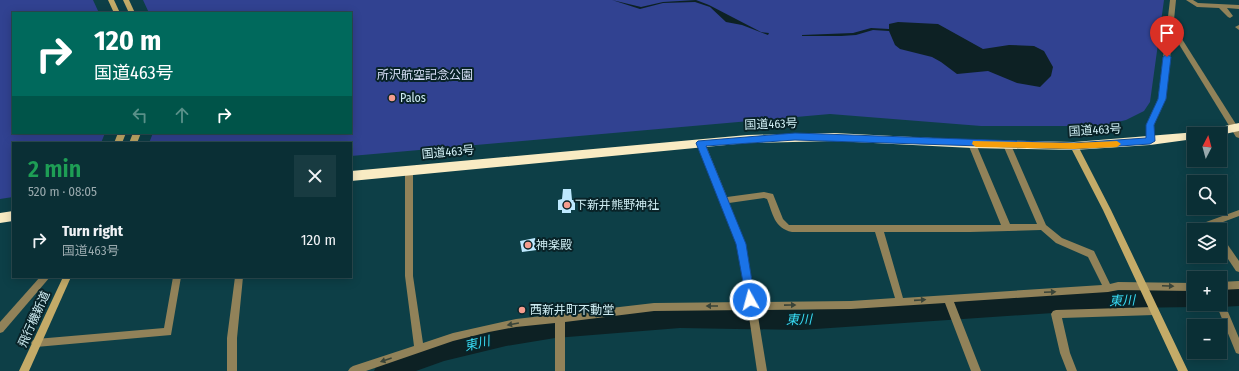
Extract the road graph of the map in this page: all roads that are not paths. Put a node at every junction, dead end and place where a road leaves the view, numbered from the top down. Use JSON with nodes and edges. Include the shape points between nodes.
{"nodes":[{"id":1,"x":111,"y":0,"type":"edge"},
{"id":2,"x":126,"y":0,"type":"edge"},
{"id":3,"x":1173,"y":0,"type":"edge"},
{"id":4,"x":1189,"y":0,"type":"edge"},
{"id":5,"x":1221,"y":6,"type":"junction"},
{"id":6,"x":1239,"y":7,"type":"edge"},
{"id":7,"x":117,"y":12,"type":"edge"},
{"id":8,"x":132,"y":12,"type":"edge"},
{"id":9,"x":1230,"y":16,"type":"dead end"},
{"id":10,"x":1180,"y":41,"type":"dead end"},
{"id":11,"x":1238,"y":130,"type":"edge"},
{"id":12,"x":1227,"y":131,"type":"edge"},
{"id":13,"x":1187,"y":136,"type":"edge"},
{"id":14,"x":1150,"y":141,"type":"junction"},
{"id":15,"x":701,"y":143,"type":"junction"},
{"id":16,"x":972,"y":144,"type":"junction"},
{"id":17,"x":1007,"y":145,"type":"junction"},
{"id":18,"x":1074,"y":146,"type":"junction"},
{"id":19,"x":409,"y":170,"type":"junction"},
{"id":20,"x":352,"y":176,"type":"edge"},
{"id":21,"x":724,"y":200,"type":"junction"},
{"id":22,"x":1239,"y":213,"type":"edge"},
{"id":23,"x":12,"y":216,"type":"edge"},
{"id":24,"x":0,"y":218,"type":"edge"},
{"id":25,"x":1212,"y":223,"type":"edge"},
{"id":26,"x":1043,"y":227,"type":"junction"},
{"id":27,"x":1007,"y":228,"type":"junction"},
{"id":28,"x":879,"y":230,"type":"junction"},
{"id":29,"x":1227,"y":250,"type":"edge"},
{"id":30,"x":1239,"y":268,"type":"edge"},
{"id":31,"x":45,"y":278,"type":"edge"},
{"id":32,"x":67,"y":278,"type":"edge"},
{"id":33,"x":177,"y":278,"type":"edge"},
{"id":34,"x":239,"y":278,"type":"edge"},
{"id":35,"x":1239,"y":285,"type":"edge"},
{"id":36,"x":1227,"y":286,"type":"edge"},
{"id":37,"x":1187,"y":287,"type":"edge"},
{"id":38,"x":1108,"y":288,"type":"junction"},
{"id":39,"x":1144,"y":289,"type":"junction"},
{"id":40,"x":948,"y":300,"type":"junction"},
{"id":41,"x":900,"y":301,"type":"junction"},
{"id":42,"x":1153,"y":309,"type":"junction"},
{"id":43,"x":752,"y":310,"type":"junction"},
{"id":44,"x":1223,"y":311,"type":"edge"},
{"id":45,"x":560,"y":320,"type":"junction"},
{"id":46,"x":0,"y":329,"type":"edge"},
{"id":47,"x":36,"y":343,"type":"junction"},
{"id":48,"x":419,"y":348,"type":"junction"},
{"id":49,"x":1239,"y":350,"type":"edge"},
{"id":50,"x":24,"y":371,"type":"edge"},
{"id":51,"x":232,"y":371,"type":"edge"},
{"id":52,"x":353,"y":371,"type":"edge"},
{"id":53,"x":560,"y":371,"type":"edge"},
{"id":54,"x":762,"y":371,"type":"edge"},
{"id":55,"x":976,"y":371,"type":"edge"},
{"id":56,"x":1072,"y":371,"type":"edge"},
{"id":57,"x":1183,"y":371,"type":"edge"}],
"edges":[{"from":1,"to":7,"type":"street"},
{"from":2,"to":8,"type":"street"},
{"from":3,"to":14,"type":"street","via":[[1162,99],[1150,125]]},
{"from":4,"to":5,"type":"street","via":[[1197,5]]},
{"from":5,"to":6,"type":"street"},
{"from":5,"to":9,"type":"street"},
{"from":10,"to":11,"type":"street"},
{"from":11,"to":12,"type":"highway"},
{"from":13,"to":14,"type":"highway","name":"国道463号"},
{"from":14,"to":18,"type":"highway","name":"国道463号"},
{"from":15,"to":16,"type":"highway","name":"国道463号","via":[[795,137]]},
{"from":15,"to":19,"type":"highway","name":"国道463号"},
{"from":15,"to":21,"type":"street"},
{"from":16,"to":17,"type":"highway","name":"国道463号"},
{"from":16,"to":27,"type":"street"},
{"from":17,"to":18,"type":"highway","name":"国道463号"},
{"from":17,"to":26,"type":"street"},
{"from":18,"to":39,"type":"street"},
{"from":19,"to":20,"type":"highway","name":"国道463号"},
{"from":19,"to":48,"type":"street","via":[[409,276]]},
{"from":21,"to":28,"type":"street","via":[[770,196],[780,221],[788,229]]},
{"from":21,"to":43,"type":"street","via":[[741,244]]},
{"from":22,"to":25,"type":"street"},
{"from":23,"to":24,"type":"highway"},
{"from":26,"to":27,"type":"street"},
{"from":26,"to":38,"type":"street","via":[[1065,244],[1091,254]]},
{"from":27,"to":28,"type":"street"},
{"from":28,"to":41,"type":"street"},
{"from":29,"to":30,"type":"street"},
{"from":31,"to":46,"type":"street"},
{"from":32,"to":47,"type":"street","name":"飛行機新道"},
{"from":33,"to":47,"type":"street","via":[[168,332]]},
{"from":34,"to":51,"type":"street","via":[[232,338]]},
{"from":35,"to":36,"type":"street"},
{"from":39,"to":37,"type":"street","one_way":true},
{"from":38,"to":39,"type":"street","via":[[1118,286]]},
{"from":40,"to":38,"type":"street","one_way":true},
{"from":39,"to":42,"type":"street"},
{"from":41,"to":40,"type":"street","one_way":true},
{"from":40,"to":55,"type":"street"},
{"from":43,"to":41,"type":"street","one_way":true},
{"from":42,"to":56,"type":"street","via":[[1056,314]]},
{"from":42,"to":57,"type":"street"},
{"from":43,"to":45,"type":"street","one_way":true,"via":[[654,307]]},
{"from":43,"to":54,"type":"street"},
{"from":44,"to":49,"type":"street"},
{"from":45,"to":48,"type":"street","one_way":true,"via":[[489,328]]},
{"from":45,"to":53,"type":"street"},
{"from":47,"to":50,"type":"street","name":"飛行機新道"},
{"from":48,"to":52,"type":"street","one_way":true}]}
